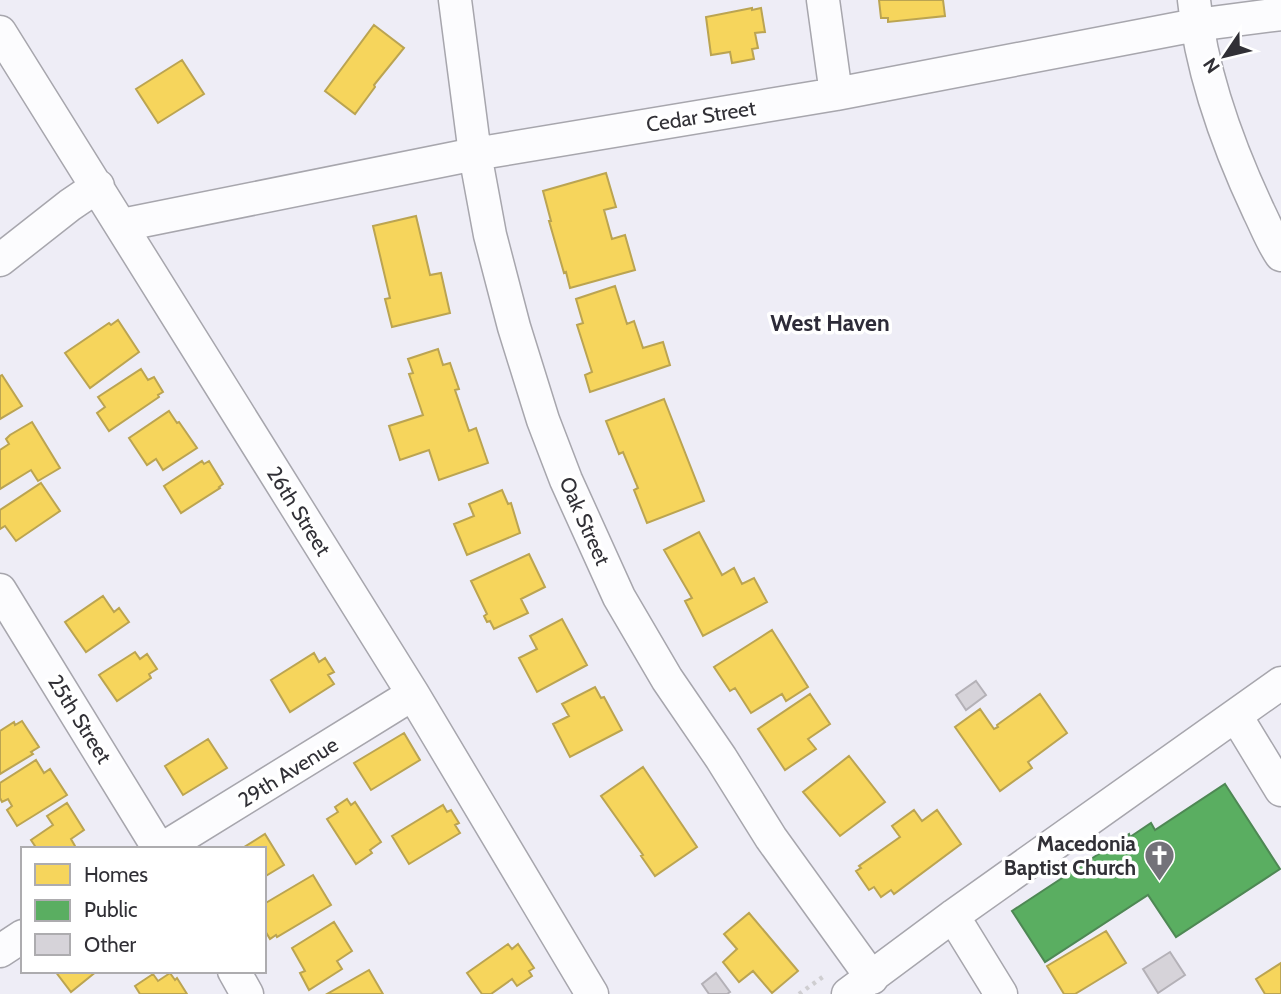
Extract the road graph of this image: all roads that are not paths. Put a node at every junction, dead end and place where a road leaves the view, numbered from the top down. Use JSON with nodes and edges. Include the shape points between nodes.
{"nodes":[{"id":1,"x":455,"y":0,"type":"edge"},
{"id":2,"x":823,"y":0,"type":"edge"},
{"id":3,"x":1195,"y":13,"type":"edge"},
{"id":4,"x":1281,"y":14,"type":"edge"},
{"id":5,"x":0,"y":32,"type":"edge"},
{"id":6,"x":836,"y":94,"type":"junction"},
{"id":7,"x":475,"y":154,"type":"junction"},
{"id":8,"x":98,"y":186,"type":"junction"},
{"id":9,"x":122,"y":225,"type":"junction"},
{"id":10,"x":1281,"y":255,"type":"edge"},
{"id":11,"x":0,"y":260,"type":"edge"},
{"id":12,"x":0,"y":590,"type":"edge"},
{"id":13,"x":1281,"y":683,"type":"edge"},
{"id":14,"x":413,"y":694,"type":"junction"},
{"id":15,"x":1236,"y":716,"type":"junction"},
{"id":16,"x":1281,"y":790,"type":"edge"},
{"id":17,"x":160,"y":847,"type":"edge"},
{"id":18,"x":164,"y":847,"type":"edge"},
{"id":19,"x":953,"y":916,"type":"junction"},
{"id":20,"x":21,"y":937,"type":"edge"},
{"id":21,"x":0,"y":951,"type":"edge"},
{"id":22,"x":235,"y":973,"type":"edge"},
{"id":23,"x":860,"y":986,"type":"edge"},
{"id":24,"x":247,"y":994,"type":"edge"},
{"id":25,"x":592,"y":994,"type":"edge"},
{"id":26,"x":1002,"y":994,"type":"edge"}],
"edges":[{"from":1,"to":7,"type":"street","name":"Oak Street"},
{"from":2,"to":6,"type":"street"},
{"from":3,"to":4,"type":"street","name":"Cedar Street"},
{"from":3,"to":6,"type":"street","name":"Cedar Street"},
{"from":3,"to":10,"type":"street","via":[[1210,82],[1238,167]]},
{"from":5,"to":8,"type":"street","name":"26th Street"},
{"from":6,"to":7,"type":"street","name":"Cedar Street"},
{"from":7,"to":9,"type":"street","name":"Cedar Street"},
{"from":7,"to":23,"type":"street","name":"Oak Street","via":[[490,235],[543,420],[619,597]]},
{"from":8,"to":9,"type":"street","name":"26th Street"},
{"from":8,"to":11,"type":"street"},
{"from":9,"to":14,"type":"street","name":"26th Street"},
{"from":12,"to":17,"type":"street","name":"25th Street"},
{"from":13,"to":15,"type":"street"},
{"from":14,"to":18,"type":"street","name":"29th Avenue"},
{"from":14,"to":25,"type":"street","name":"26th Street"},
{"from":15,"to":16,"type":"street"},
{"from":15,"to":19,"type":"street"},
{"from":19,"to":23,"type":"street"},
{"from":19,"to":26,"type":"street"},
{"from":20,"to":21,"type":"street"},
{"from":22,"to":24,"type":"street"}]}
